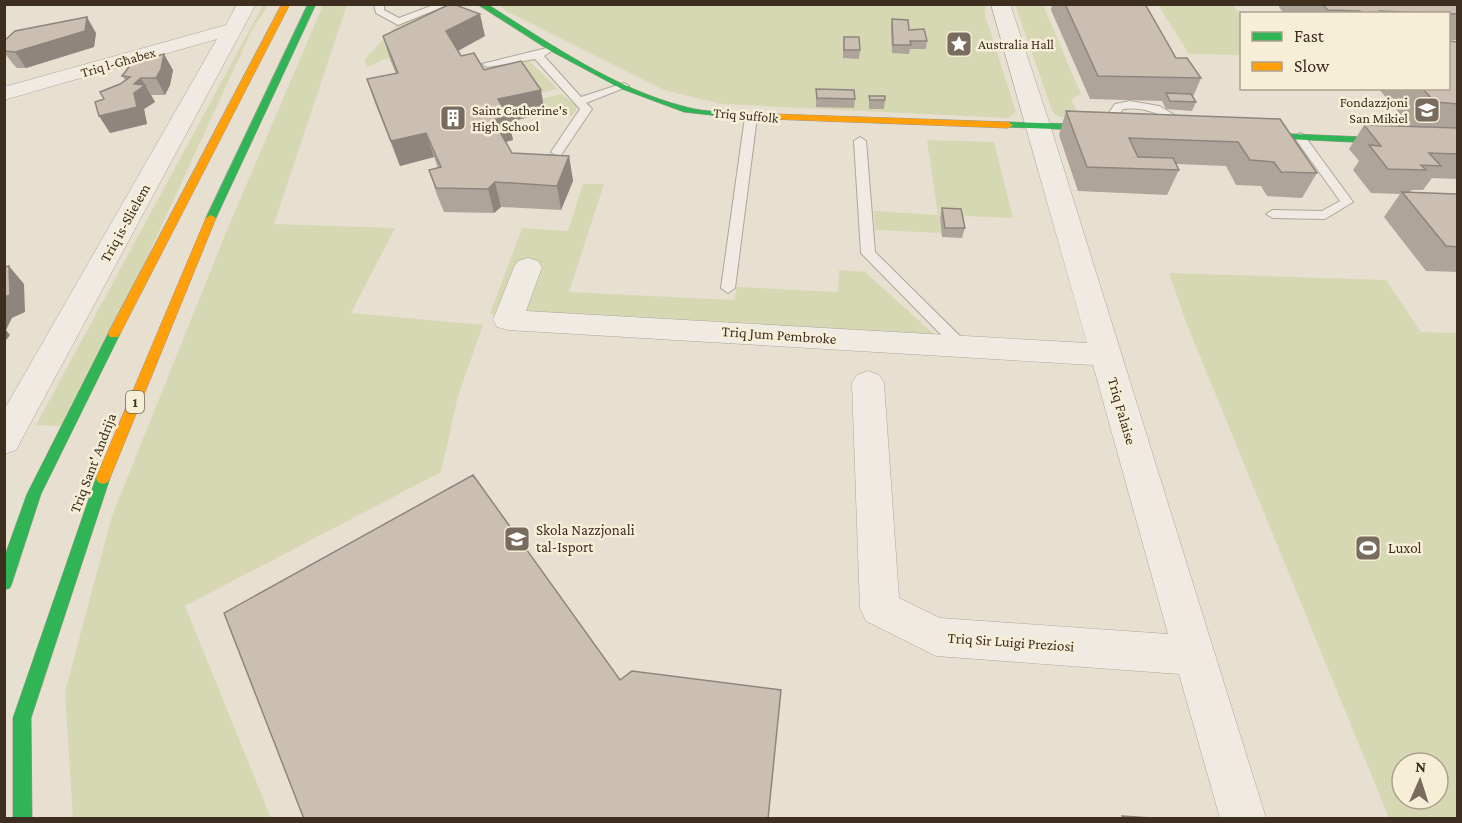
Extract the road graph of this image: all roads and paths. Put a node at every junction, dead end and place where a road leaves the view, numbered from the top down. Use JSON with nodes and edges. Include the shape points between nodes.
{"nodes":[{"id":1,"x":247,"y":4,"type":"edge"},
{"id":2,"x":285,"y":4,"type":"edge"},
{"id":3,"x":312,"y":4,"type":"edge"},
{"id":4,"x":379,"y":4,"type":"edge"},
{"id":5,"x":446,"y":4,"type":"edge"},
{"id":6,"x":481,"y":4,"type":"edge"},
{"id":7,"x":1000,"y":4,"type":"edge"},
{"id":8,"x":232,"y":30,"type":"junction"},
{"id":9,"x":552,"y":49,"type":"junction"},
{"id":10,"x":537,"y":55,"type":"junction"},
{"id":11,"x":486,"y":64,"type":"dead end"},
{"id":12,"x":624,"y":86,"type":"junction"},
{"id":13,"x":4,"y":94,"type":"edge"},
{"id":14,"x":581,"y":101,"type":"junction"},
{"id":15,"x":751,"y":117,"type":"junction"},
{"id":16,"x":1038,"y":125,"type":"junction"},
{"id":17,"x":1110,"y":128,"type":"joint"},
{"id":18,"x":1164,"y":131,"type":"edge"},
{"id":19,"x":1200,"y":132,"type":"joint"},
{"id":20,"x":1233,"y":134,"type":"edge"},
{"id":21,"x":1300,"y":137,"type":"junction"},
{"id":22,"x":861,"y":141,"type":"dead end"},
{"id":23,"x":1458,"y":144,"type":"edge"},
{"id":24,"x":557,"y":152,"type":"dead end"},
{"id":25,"x":1273,"y":214,"type":"dead end"},
{"id":26,"x":528,"y":267,"type":"dead end"},
{"id":27,"x":728,"y":288,"type":"dead end"},
{"id":28,"x":963,"y":348,"type":"junction"},
{"id":29,"x":1106,"y":355,"type":"junction"},
{"id":30,"x":868,"y":383,"type":"dead end"},
{"id":31,"x":4,"y":441,"type":"edge"},
{"id":32,"x":4,"y":583,"type":"edge"},
{"id":33,"x":1194,"y":655,"type":"junction"},
{"id":34,"x":22,"y":819,"type":"edge"},
{"id":35,"x":1243,"y":819,"type":"edge"}],
"edges":[{"from":1,"to":8,"type":"street","name":"Triq is-Slielem"},
{"from":2,"to":32,"type":"main road","via":[[34,494]]},
{"from":3,"to":34,"type":"main road","name":"Triq Sant' Andrija","number":"1","via":[[212,216],[100,486],[22,718]]},
{"from":4,"to":5,"type":"lane","via":[[379,10],[398,22]]},
{"from":6,"to":9,"type":"main road","name":"Triq Suffolk"},
{"from":7,"to":16,"type":"street","name":"Triq Falaise"},
{"from":8,"to":13,"type":"street","name":"Triq l-Għabex"},
{"from":8,"to":31,"type":"street","name":"Triq is-Slielem"},
{"from":9,"to":10,"type":"lane"},
{"from":9,"to":12,"type":"main road","name":"Triq Suffolk"},
{"from":10,"to":11,"type":"lane"},
{"from":10,"to":14,"type":"lane"},
{"from":12,"to":14,"type":"lane"},
{"from":12,"to":15,"type":"main road","name":"Triq Suffolk","via":[[678,108]]},
{"from":14,"to":24,"type":"lane","via":[[586,109]]},
{"from":15,"to":16,"type":"main road","name":"Triq Suffolk"},
{"from":15,"to":27,"type":"lane"},
{"from":16,"to":17,"type":"main road","name":"Triq Suffolk"},
{"from":16,"to":29,"type":"street","name":"Triq Falaise"},
{"from":17,"to":19,"type":"lane","via":[[1119,106],[1135,104],[1154,106]]},
{"from":18,"to":19,"type":"main road"},
{"from":20,"to":21,"type":"main road"},
{"from":21,"to":23,"type":"main road"},
{"from":21,"to":25,"type":"lane","via":[[1347,202],[1325,215]]},
{"from":22,"to":28,"type":"lane","via":[[868,254]]},
{"from":26,"to":28,"type":"street","name":"Triq Jum Pembroke","via":[[508,320]]},
{"from":28,"to":29,"type":"street","name":"Triq Jum Pembroke"},
{"from":29,"to":33,"type":"street","name":"Triq Falaise"},
{"from":30,"to":33,"type":"street","name":"Triq Sir Luigi Preziosi","via":[[880,608],[936,637]]},
{"from":33,"to":35,"type":"street","name":"Triq Falaise"}]}
